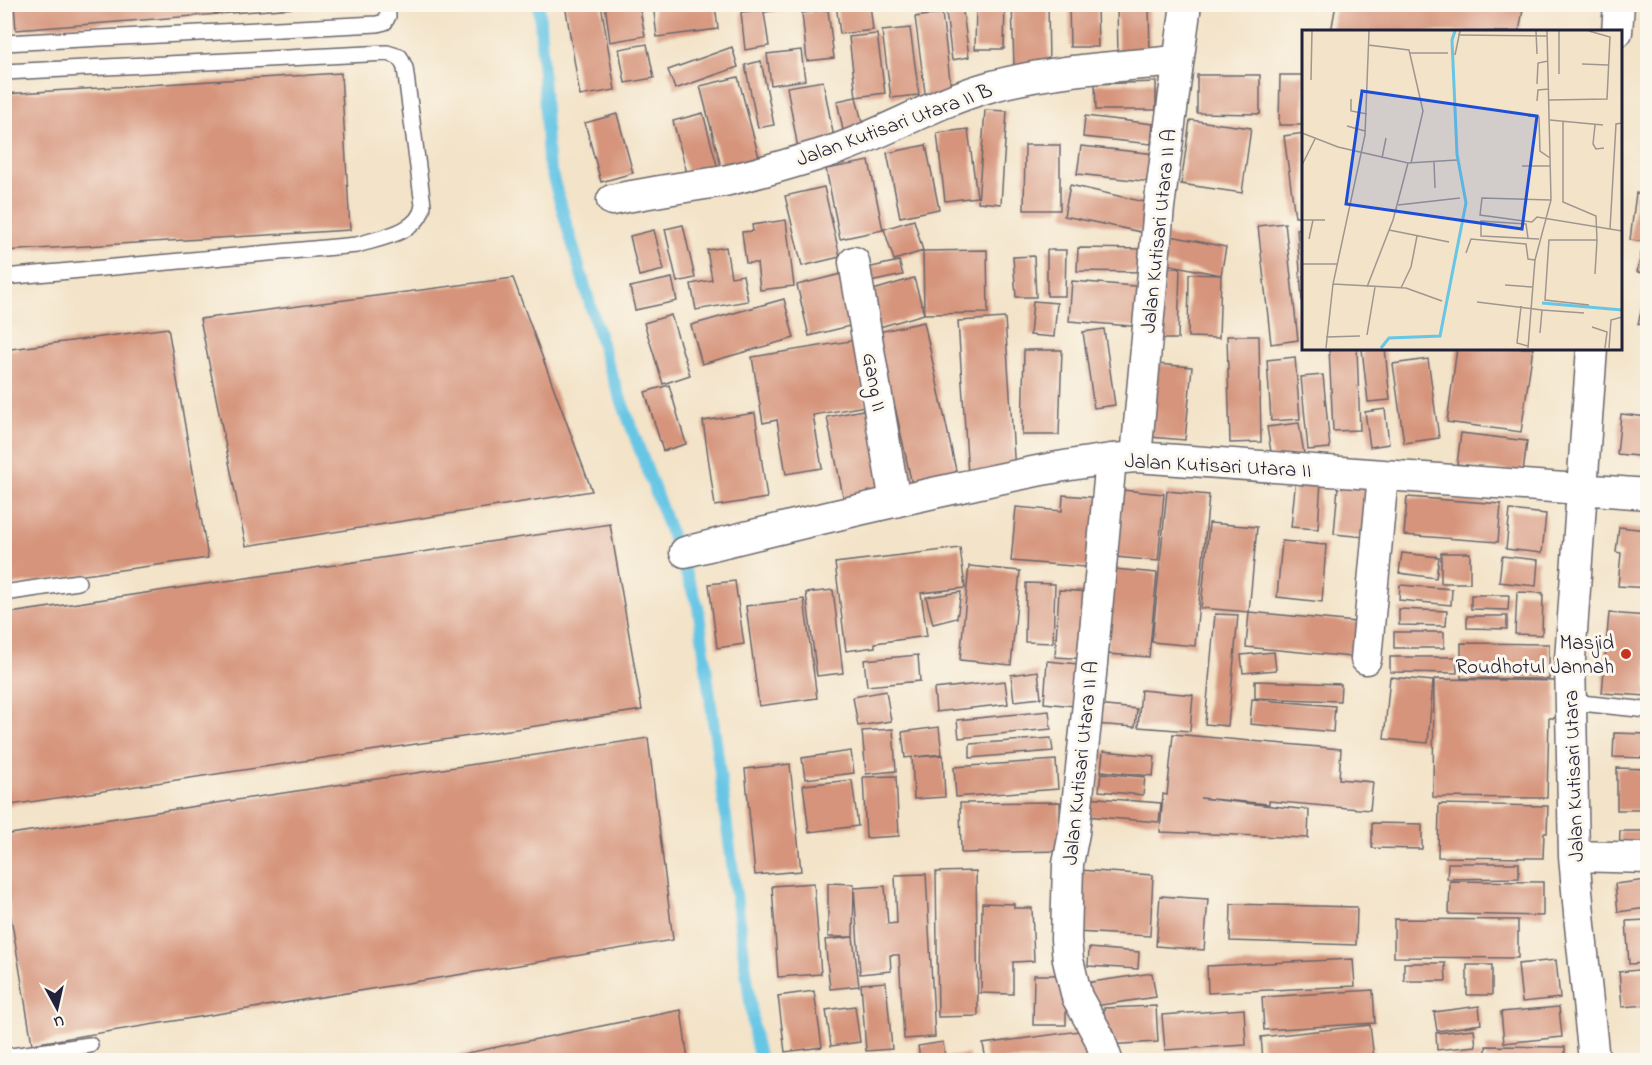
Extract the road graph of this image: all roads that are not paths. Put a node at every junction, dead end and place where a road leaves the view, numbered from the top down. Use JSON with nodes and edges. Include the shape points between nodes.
{"nodes":[{"id":1,"x":387,"y":4,"type":"edge"},
{"id":2,"x":1186,"y":4,"type":"edge"},
{"id":3,"x":1618,"y":4,"type":"edge"},
{"id":4,"x":1617,"y":30,"type":"edge"},
{"id":5,"x":4,"y":43,"type":"edge"},
{"id":6,"x":1177,"y":61,"type":"junction"},
{"id":7,"x":4,"y":72,"type":"edge"},
{"id":8,"x":612,"y":200,"type":"dead end"},
{"id":9,"x":854,"y":262,"type":"dead end"},
{"id":10,"x":4,"y":277,"type":"edge"},
{"id":11,"x":1592,"y":350,"type":"edge"},
{"id":12,"x":1123,"y":458,"type":"junction"},
{"id":13,"x":1383,"y":475,"type":"junction"},
{"id":14,"x":1581,"y":488,"type":"junction"},
{"id":15,"x":1647,"y":494,"type":"edge"},
{"id":16,"x":895,"y":502,"type":"junction"},
{"id":17,"x":686,"y":552,"type":"dead end"},
{"id":18,"x":78,"y":582,"type":"dead end"},
{"id":19,"x":4,"y":593,"type":"edge"},
{"id":20,"x":1366,"y":659,"type":"dead end"},
{"id":21,"x":1571,"y":702,"type":"junction"},
{"id":22,"x":1647,"y":710,"type":"edge"},
{"id":23,"x":1574,"y":856,"type":"junction"},
{"id":24,"x":1647,"y":858,"type":"edge"},
{"id":25,"x":90,"y":1045,"type":"dead end"},
{"id":26,"x":4,"y":1057,"type":"edge"},
{"id":27,"x":1107,"y":1060,"type":"edge"},
{"id":28,"x":1594,"y":1060,"type":"edge"}],
"edges":[{"from":1,"to":5,"type":"lane","via":[[388,16],[385,22],[377,24]]},
{"from":2,"to":6,"type":"street","name":"Jalan Kutisari Utara II A"},
{"from":3,"to":4,"type":"street"},
{"from":6,"to":8,"type":"street","name":"Jalan Kutisari Utara II B","via":[[988,87],[826,153],[725,180]]},
{"from":6,"to":12,"type":"street","name":"Jalan Kutisari Utara II A"},
{"from":7,"to":10,"type":"lane","via":[[387,53],[400,57],[405,68],[423,205],[422,214],[410,227],[357,245]]},
{"from":9,"to":16,"type":"street","name":"Gang II"},
{"from":11,"to":14,"type":"street","name":"Jalan Kutisari Utara"},
{"from":12,"to":13,"type":"street","name":"Jalan Kutisari Utara II"},
{"from":12,"to":16,"type":"street","name":"Jalan Kutisari Utara II"},
{"from":12,"to":27,"type":"street","name":"Jalan Kutisari Utara II A","via":[[1068,864],[1066,939],[1077,997]]},
{"from":13,"to":14,"type":"street","name":"Jalan Kutisari Utara II"},
{"from":13,"to":20,"type":"street"},
{"from":14,"to":15,"type":"street","name":"Jalan Kutisari Utara II"},
{"from":14,"to":21,"type":"street","name":"Jalan Kutisari Utara","via":[[1570,659]]},
{"from":16,"to":17,"type":"street","name":"Jalan Kutisari Utara II"},
{"from":18,"to":19,"type":"lane"},
{"from":21,"to":22,"type":"lane"},
{"from":21,"to":23,"type":"street","name":"Jalan Kutisari Utara"},
{"from":23,"to":24,"type":"street"},
{"from":23,"to":28,"type":"street","name":"Jalan Kutisari Utara"},
{"from":25,"to":26,"type":"lane"}]}
